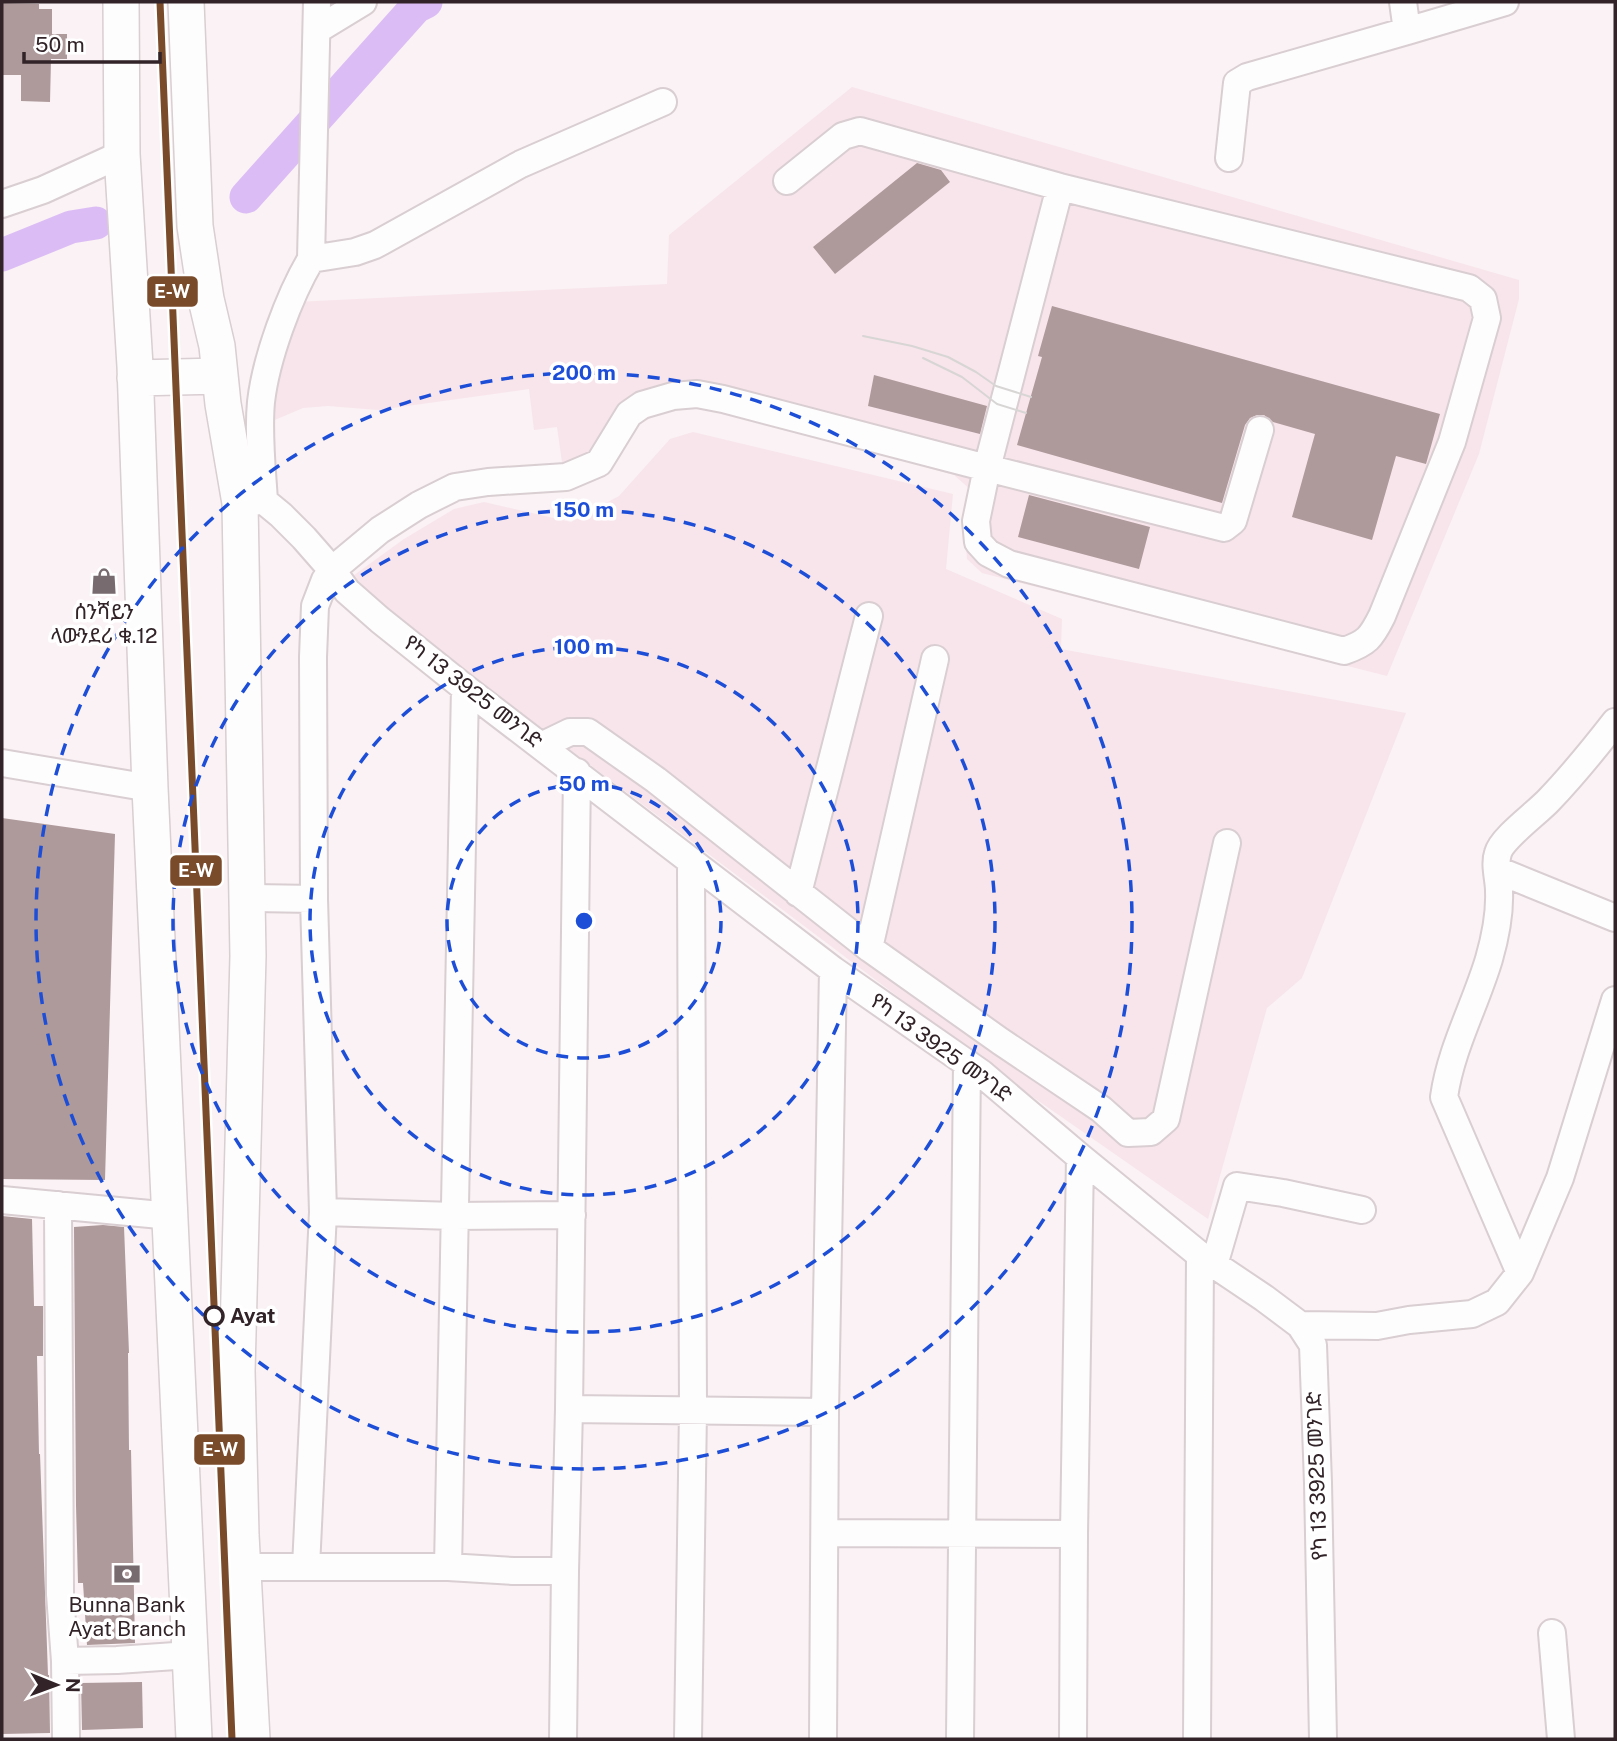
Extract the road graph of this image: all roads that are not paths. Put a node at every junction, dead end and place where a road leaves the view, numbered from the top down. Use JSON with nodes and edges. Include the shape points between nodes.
{"nodes":[{"id":1,"x":121,"y":2,"type":"edge"},
{"id":2,"x":186,"y":2,"type":"edge"},
{"id":3,"x":317,"y":2,"type":"edge"},
{"id":4,"x":363,"y":2,"type":"edge"},
{"id":5,"x":1403,"y":2,"type":"edge"},
{"id":6,"x":1505,"y":2,"type":"edge"},
{"id":7,"x":317,"y":30,"type":"junction"},
{"id":8,"x":1407,"y":31,"type":"junction"},
{"id":9,"x":663,"y":102,"type":"dead end"},
{"id":10,"x":122,"y":154,"type":"junction"},
{"id":11,"x":1229,"y":158,"type":"dead end"},
{"id":12,"x":787,"y":180,"type":"dead end"},
{"id":13,"x":1060,"y":187,"type":"junction"},
{"id":14,"x":2,"y":204,"type":"edge"},
{"id":15,"x":311,"y":259,"type":"junction"},
{"id":16,"x":219,"y":361,"type":"junction"},
{"id":17,"x":135,"y":378,"type":"junction"},
{"id":18,"x":1260,"y":430,"type":"dead end"},
{"id":19,"x":987,"y":468,"type":"junction"},
{"id":20,"x":248,"y":497,"type":"junction"},
{"id":21,"x":332,"y":570,"type":"junction"},
{"id":22,"x":869,"y":616,"type":"dead end"},
{"id":23,"x":935,"y":659,"type":"dead end"},
{"id":24,"x":465,"y":688,"type":"junction"},
{"id":25,"x":1615,"y":722,"type":"edge"},
{"id":26,"x":541,"y":746,"type":"junction"},
{"id":27,"x":2,"y":762,"type":"edge"},
{"id":28,"x":576,"y":772,"type":"junction"},
{"id":29,"x":150,"y":789,"type":"junction"},
{"id":30,"x":1227,"y":843,"type":"dead end"},
{"id":31,"x":691,"y":861,"type":"junction"},
{"id":32,"x":1497,"y":870,"type":"junction"},
{"id":33,"x":798,"y":893,"type":"junction"},
{"id":34,"x":247,"y":898,"type":"junction"},
{"id":35,"x":314,"y":899,"type":"junction"},
{"id":36,"x":1615,"y":918,"type":"edge"},
{"id":37,"x":869,"y":948,"type":"junction"},
{"id":38,"x":833,"y":970,"type":"junction"},
{"id":39,"x":1615,"y":1000,"type":"edge"},
{"id":40,"x":1000,"y":1041,"type":"junction"},
{"id":41,"x":974,"y":1068,"type":"junction"},
{"id":42,"x":1080,"y":1157,"type":"junction"},
{"id":43,"x":2,"y":1200,"type":"edge"},
{"id":44,"x":58,"y":1205,"type":"junction"},
{"id":45,"x":1362,"y":1210,"type":"dead end"},
{"id":46,"x":323,"y":1212,"type":"junction"},
{"id":47,"x":572,"y":1215,"type":"junction"},
{"id":48,"x":171,"y":1216,"type":"junction"},
{"id":49,"x":454,"y":1216,"type":"junction"},
{"id":50,"x":1207,"y":1260,"type":"junction"},
{"id":51,"x":1520,"y":1273,"type":"junction"},
{"id":52,"x":1300,"y":1325,"type":"junction"},
{"id":53,"x":569,"y":1409,"type":"junction"},
{"id":54,"x":693,"y":1410,"type":"junction"},
{"id":55,"x":825,"y":1412,"type":"junction"},
{"id":56,"x":825,"y":1533,"type":"junction"},
{"id":57,"x":962,"y":1534,"type":"junction"},
{"id":58,"x":1073,"y":1534,"type":"junction"},
{"id":59,"x":244,"y":1567,"type":"junction"},
{"id":60,"x":306,"y":1567,"type":"junction"},
{"id":61,"x":448,"y":1567,"type":"junction"},
{"id":62,"x":565,"y":1571,"type":"junction"},
{"id":63,"x":1552,"y":1633,"type":"dead end"},
{"id":64,"x":190,"y":1655,"type":"junction"},
{"id":65,"x":65,"y":1661,"type":"junction"},
{"id":66,"x":66,"y":1739,"type":"edge"},
{"id":67,"x":194,"y":1739,"type":"edge"},
{"id":68,"x":252,"y":1739,"type":"edge"},
{"id":69,"x":563,"y":1739,"type":"edge"},
{"id":70,"x":688,"y":1739,"type":"edge"},
{"id":71,"x":823,"y":1739,"type":"edge"},
{"id":72,"x":960,"y":1739,"type":"edge"},
{"id":73,"x":1073,"y":1739,"type":"edge"},
{"id":74,"x":1197,"y":1739,"type":"edge"},
{"id":75,"x":1323,"y":1739,"type":"edge"},
{"id":76,"x":1561,"y":1739,"type":"edge"}],
"edges":[{"from":1,"to":10,"type":"main road"},
{"from":2,"to":16,"type":"main road","via":[[195,226]]},
{"from":3,"to":7,"type":"street"},
{"from":4,"to":7,"type":"street"},
{"from":5,"to":8,"type":"street"},
{"from":6,"to":8,"type":"street"},
{"from":7,"to":15,"type":"street"},
{"from":8,"to":11,"type":"street","via":[[1237,83]]},
{"from":9,"to":15,"type":"street","via":[[521,164],[375,245]]},
{"from":10,"to":14,"type":"street"},
{"from":10,"to":17,"type":"main road"},
{"from":12,"to":13,"type":"street","via":[[843,136],[860,131]]},
{"from":13,"to":19,"type":"street"},
{"from":13,"to":19,"type":"street","via":[[1468,288],[1483,299],[1487,318],[1452,442],[1382,616],[1363,644],[1344,651],[1009,564],[978,542],[976,521]]},
{"from":15,"to":20,"type":"street","via":[[271,354],[261,402],[261,452]]},
{"from":16,"to":17,"type":"main road"},
{"from":16,"to":20,"type":"main road","via":[[239,385],[248,415]]},
{"from":17,"to":29,"type":"main road"},
{"from":18,"to":19,"type":"street","via":[[1233,521],[1224,527]]},
{"from":19,"to":21,"type":"street","via":[[723,399],[673,396],[629,414],[599,463],[566,477],[455,487],[380,530]]},
{"from":20,"to":21,"type":"street","name":"የካ 13 3925 መንገድ","via":[[281,515]]},
{"from":20,"to":34,"type":"main road"},
{"from":21,"to":24,"type":"street","name":"የካ 13 3925 መንገድ","via":[[347,591]]},
{"from":21,"to":35,"type":"street","via":[[315,606]]},
{"from":22,"to":33,"type":"street"},
{"from":23,"to":37,"type":"street"},
{"from":24,"to":26,"type":"street","name":"የካ 13 3925 መንገድ"},
{"from":24,"to":49,"type":"street"},
{"from":25,"to":32,"type":"street","via":[[1548,802],[1505,842],[1498,853]]},
{"from":26,"to":28,"type":"street","name":"የካ 13 3925 መንገድ"},
{"from":26,"to":33,"type":"street","via":[[570,732],[588,732]]},
{"from":27,"to":29,"type":"street"},
{"from":28,"to":31,"type":"street","name":"የካ 13 3925 መንገድ"},
{"from":28,"to":47,"type":"street"},
{"from":29,"to":48,"type":"main road"},
{"from":30,"to":40,"type":"street","via":[[1166,1119],[1151,1132],[1128,1133],[1101,1109]]},
{"from":31,"to":38,"type":"street","name":"የካ 13 3925 መንገድ"},
{"from":31,"to":54,"type":"street"},
{"from":32,"to":36,"type":"street"},
{"from":32,"to":51,"type":"street","via":[[1499,912],[1489,959],[1451,1059],[1444,1097]]},
{"from":33,"to":37,"type":"street"},
{"from":34,"to":35,"type":"street"},
{"from":34,"to":59,"type":"main road","via":[[237,1371]]},
{"from":35,"to":46,"type":"street"},
{"from":37,"to":40,"type":"street"},
{"from":38,"to":41,"type":"street","name":"የካ 13 3925 መንገድ"},
{"from":38,"to":55,"type":"street"},
{"from":39,"to":51,"type":"street","via":[[1560,1178]]},
{"from":40,"to":41,"type":"street"},
{"from":41,"to":42,"type":"street","name":"የካ 13 3925 መንገድ"},
{"from":41,"to":57,"type":"street"},
{"from":42,"to":50,"type":"street","name":"የካ 13 3925 መንገድ"},
{"from":42,"to":58,"type":"street"},
{"from":43,"to":44,"type":"street"},
{"from":44,"to":48,"type":"street"},
{"from":44,"to":65,"type":"street","via":[[60,1594]]},
{"from":45,"to":50,"type":"street","via":[[1237,1186]]},
{"from":46,"to":49,"type":"street"},
{"from":46,"to":60,"type":"street"},
{"from":47,"to":49,"type":"street"},
{"from":47,"to":53,"type":"street"},
{"from":48,"to":64,"type":"main road"},
{"from":49,"to":61,"type":"street"},
{"from":50,"to":52,"type":"street","name":"የካ 13 3925 መንገድ"},
{"from":50,"to":74,"type":"street"},
{"from":51,"to":52,"type":"street","via":[[1497,1302],[1472,1314],[1377,1326]]},
{"from":52,"to":75,"type":"street","name":"የካ 13 3925 መንገድ","via":[[1313,1345]]},
{"from":53,"to":54,"type":"street"},
{"from":53,"to":62,"type":"street"},
{"from":54,"to":55,"type":"street"},
{"from":54,"to":70,"type":"street"},
{"from":55,"to":56,"type":"street"},
{"from":56,"to":57,"type":"street"},
{"from":56,"to":71,"type":"street"},
{"from":57,"to":58,"type":"street"},
{"from":57,"to":72,"type":"street"},
{"from":58,"to":73,"type":"street"},
{"from":59,"to":60,"type":"street"},
{"from":59,"to":68,"type":"main road"},
{"from":60,"to":61,"type":"street"},
{"from":61,"to":62,"type":"street"},
{"from":62,"to":69,"type":"street"},
{"from":63,"to":76,"type":"street"},
{"from":64,"to":65,"type":"street"},
{"from":64,"to":67,"type":"main road"},
{"from":65,"to":66,"type":"street"}]}
